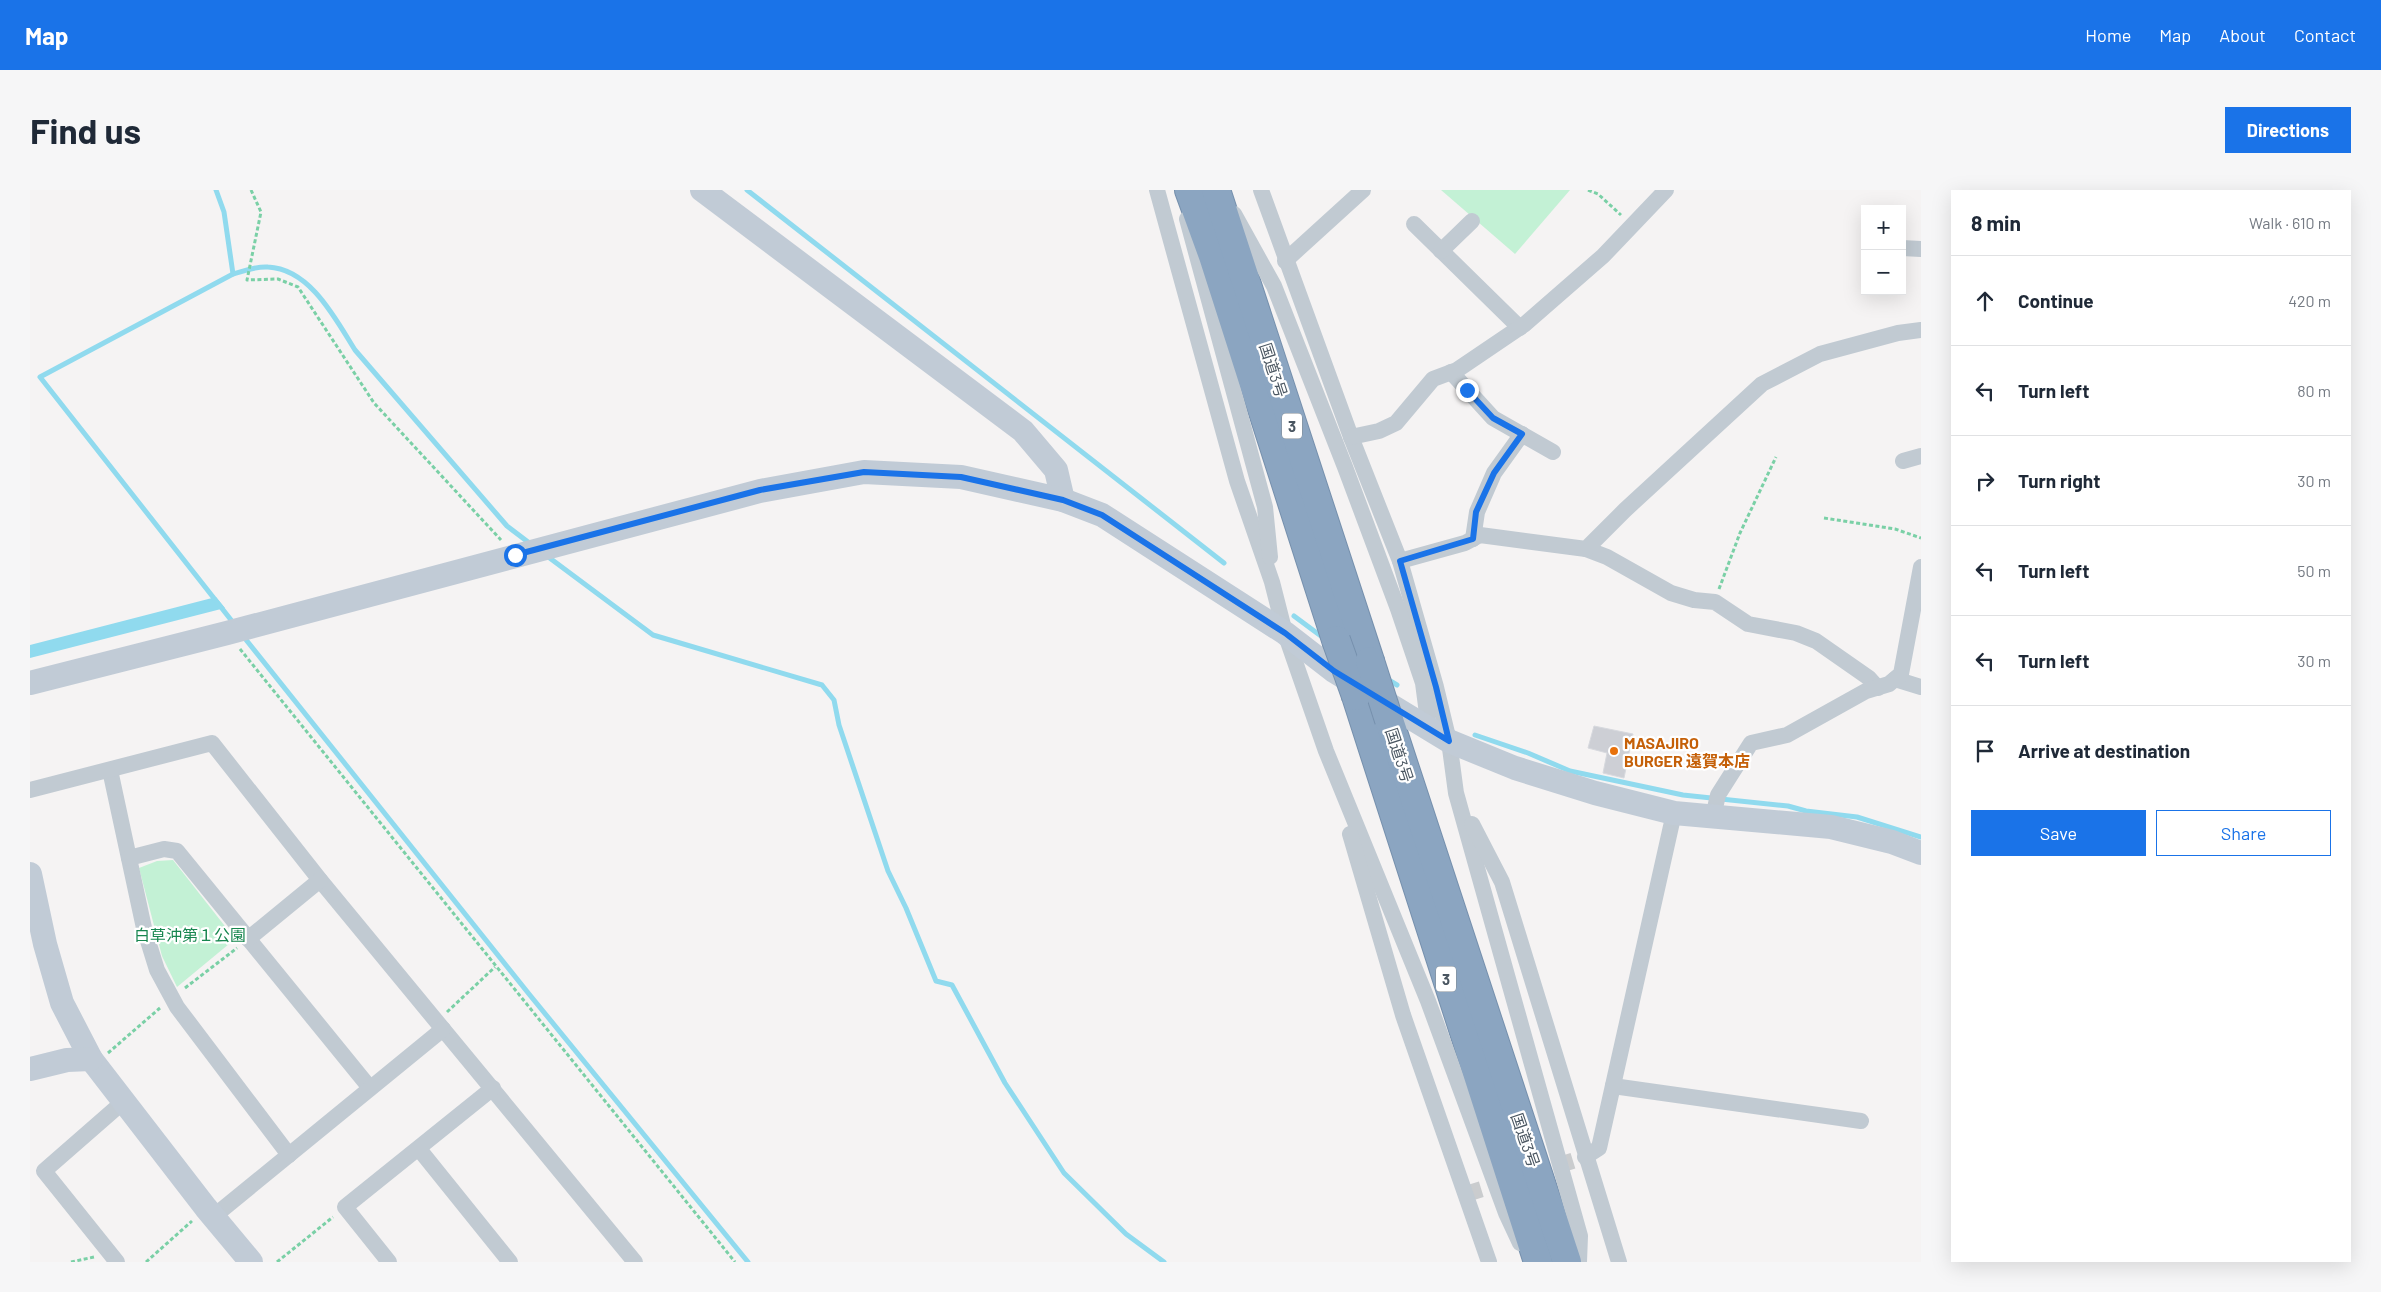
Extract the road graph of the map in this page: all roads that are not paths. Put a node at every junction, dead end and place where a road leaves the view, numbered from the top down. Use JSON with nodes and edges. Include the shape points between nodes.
{"nodes":[{"id":1,"x":702,"y":190,"type":"edge"},
{"id":2,"x":1156,"y":190,"type":"edge"},
{"id":3,"x":1180,"y":190,"type":"edge"},
{"id":4,"x":1189,"y":190,"type":"edge"},
{"id":5,"x":1216,"y":190,"type":"edge"},
{"id":6,"x":1221,"y":190,"type":"edge"},
{"id":7,"x":1261,"y":190,"type":"edge"},
{"id":8,"x":1363,"y":190,"type":"edge"},
{"id":9,"x":1666,"y":190,"type":"edge"},
{"id":10,"x":1472,"y":221,"type":"dead end"},
{"id":11,"x":1414,"y":224,"type":"dead end"},
{"id":12,"x":1906,"y":248,"type":"edge"},
{"id":13,"x":1921,"y":249,"type":"edge"},
{"id":14,"x":1441,"y":251,"type":"junction"},
{"id":15,"x":1285,"y":261,"type":"junction"},
{"id":16,"x":1520,"y":328,"type":"junction"},
{"id":17,"x":1921,"y":330,"type":"edge"},
{"id":18,"x":1451,"y":372,"type":"junction"},
{"id":19,"x":1522,"y":434,"type":"junction"},
{"id":20,"x":1351,"y":437,"type":"junction"},
{"id":21,"x":1553,"y":452,"type":"dead end"},
{"id":22,"x":1921,"y":456,"type":"edge"},
{"id":23,"x":1903,"y":461,"type":"dead end"},
{"id":24,"x":1063,"y":500,"type":"junction"},
{"id":25,"x":1473,"y":539,"type":"junction"},
{"id":26,"x":1586,"y":549,"type":"junction"},
{"id":27,"x":1400,"y":561,"type":"junction"},
{"id":28,"x":1921,"y":567,"type":"edge"},
{"id":29,"x":1272,"y":582,"type":"junction"},
{"id":30,"x":1285,"y":633,"type":"junction"},
{"id":31,"x":1895,"y":679,"type":"junction"},
{"id":32,"x":30,"y":682,"type":"edge"},
{"id":33,"x":1921,"y":687,"type":"edge"},
{"id":34,"x":1878,"y":688,"type":"junction"},
{"id":35,"x":1439,"y":735,"type":"junction"},
{"id":36,"x":1326,"y":751,"type":"junction"},
{"id":37,"x":110,"y":770,"type":"junction"},
{"id":38,"x":30,"y":790,"type":"edge"},
{"id":39,"x":1456,"y":793,"type":"junction"},
{"id":40,"x":1674,"y":813,"type":"junction"},
{"id":41,"x":1714,"y":817,"type":"junction"},
{"id":42,"x":1921,"y":853,"type":"edge"},
{"id":43,"x":129,"y":858,"type":"junction"},
{"id":44,"x":30,"y":874,"type":"edge"},
{"id":45,"x":320,"y":880,"type":"junction"},
{"id":46,"x":248,"y":939,"type":"junction"},
{"id":47,"x":440,"y":1025,"type":"junction"},
{"id":48,"x":92,"y":1059,"type":"junction"},
{"id":49,"x":30,"y":1069,"type":"edge"},
{"id":50,"x":1613,"y":1086,"type":"junction"},
{"id":51,"x":370,"y":1088,"type":"junction"},
{"id":52,"x":493,"y":1088,"type":"junction"},
{"id":53,"x":123,"y":1102,"type":"junction"},
{"id":54,"x":1861,"y":1121,"type":"dead end"},
{"id":55,"x":419,"y":1149,"type":"junction"},
{"id":56,"x":289,"y":1155,"type":"junction"},
{"id":57,"x":1585,"y":1157,"type":"junction"},
{"id":58,"x":210,"y":1213,"type":"junction"},
{"id":59,"x":113,"y":1258,"type":"edge"},
{"id":60,"x":250,"y":1262,"type":"edge"},
{"id":61,"x":389,"y":1262,"type":"edge"},
{"id":62,"x":510,"y":1262,"type":"edge"},
{"id":63,"x":635,"y":1262,"type":"edge"},
{"id":64,"x":1489,"y":1262,"type":"edge"},
{"id":65,"x":1528,"y":1262,"type":"edge"},
{"id":66,"x":1538,"y":1262,"type":"edge"},
{"id":67,"x":1567,"y":1262,"type":"edge"},
{"id":68,"x":1579,"y":1262,"type":"edge"},
{"id":69,"x":1619,"y":1262,"type":"edge"}],
"edges":[{"from":1,"to":24,"type":"street","via":[[1023,431],[1056,470]]},
{"from":2,"to":29,"type":"street","via":[[1237,481]]},
{"from":3,"to":29,"type":"street","via":[[1265,506]]},
{"from":4,"to":66,"type":"highway","name":"国道3号","number":"3","bridge":true},
{"from":5,"to":67,"type":"highway","name":"国道3号","number":"3","bridge":true},
{"from":6,"to":35,"type":"street","via":[[1274,286],[1398,609]]},
{"from":7,"to":15,"type":"street"},
{"from":8,"to":15,"type":"street"},
{"from":9,"to":16,"type":"street","via":[[1603,256]]},
{"from":10,"to":14,"type":"street"},
{"from":11,"to":14,"type":"street"},
{"from":12,"to":13,"type":"street"},
{"from":14,"to":16,"type":"street"},
{"from":15,"to":20,"type":"street"},
{"from":16,"to":18,"type":"street"},
{"from":17,"to":26,"type":"street","via":[[1820,354],[1762,384]]},
{"from":18,"to":19,"type":"street","via":[[1493,418]]},
{"from":18,"to":20,"type":"street","via":[[1433,379],[1396,423]]},
{"from":19,"to":21,"type":"street"},
{"from":19,"to":25,"type":"street","via":[[1494,473],[1476,512]]},
{"from":20,"to":27,"type":"street"},
{"from":22,"to":23,"type":"street"},
{"from":24,"to":30,"type":"street","via":[[1102,515]]},
{"from":24,"to":32,"type":"street","via":[[961,477],[864,472],[760,490],[227,633]]},
{"from":25,"to":26,"type":"street","via":[[1480,536]]},
{"from":25,"to":27,"type":"street"},
{"from":26,"to":34,"type":"street","via":[[1607,557],[1671,593],[1715,602],[1748,624],[1796,632],[1816,641],[1869,678]]},
{"from":27,"to":35,"type":"street","via":[[1436,687]]},
{"from":28,"to":31,"type":"street","via":[[1901,674]]},
{"from":29,"to":30,"type":"street"},
{"from":30,"to":35,"type":"street","via":[[1334,671]]},
{"from":30,"to":36,"type":"street"},
{"from":31,"to":33,"type":"street"},
{"from":31,"to":34,"type":"street"},
{"from":34,"to":41,"type":"street","via":[[1866,691],[1787,735],[1751,743],[1718,795]]},
{"from":35,"to":39,"type":"street"},
{"from":35,"to":40,"type":"street","via":[[1515,768],[1595,794]]},
{"from":36,"to":64,"type":"street","via":[[1403,1015]]},
{"from":36,"to":65,"type":"street","via":[[1428,1001],[1506,1213]]},
{"from":37,"to":38,"type":"street"},
{"from":37,"to":43,"type":"street"},
{"from":37,"to":45,"type":"street","via":[[212,744]]},
{"from":39,"to":57,"type":"street","via":[[1502,882]]},
{"from":39,"to":68,"type":"street","via":[[1580,1236]]},
{"from":40,"to":41,"type":"street"},
{"from":40,"to":50,"type":"street"},
{"from":41,"to":42,"type":"street","via":[[1831,827],[1892,842]]},
{"from":43,"to":46,"type":"street","via":[[164,850],[177,851]]},
{"from":43,"to":56,"type":"street","via":[[156,970],[177,1007]]},
{"from":44,"to":48,"type":"street","via":[[62,1003]]},
{"from":45,"to":46,"type":"street"},
{"from":45,"to":47,"type":"street"},
{"from":46,"to":51,"type":"street"},
{"from":47,"to":51,"type":"street"},
{"from":47,"to":52,"type":"street"},
{"from":48,"to":49,"type":"street","via":[[67,1060]]},
{"from":48,"to":53,"type":"street"},
{"from":50,"to":54,"type":"street"},
{"from":50,"to":57,"type":"street","via":[[1599,1148]]},
{"from":51,"to":56,"type":"street"},
{"from":52,"to":55,"type":"street"},
{"from":52,"to":63,"type":"street"},
{"from":53,"to":58,"type":"street"},
{"from":53,"to":59,"type":"street","via":[[44,1170]]},
{"from":55,"to":61,"type":"street","via":[[345,1208]]},
{"from":55,"to":62,"type":"street"},
{"from":56,"to":58,"type":"street"},
{"from":57,"to":69,"type":"street"},
{"from":58,"to":60,"type":"street"}]}
